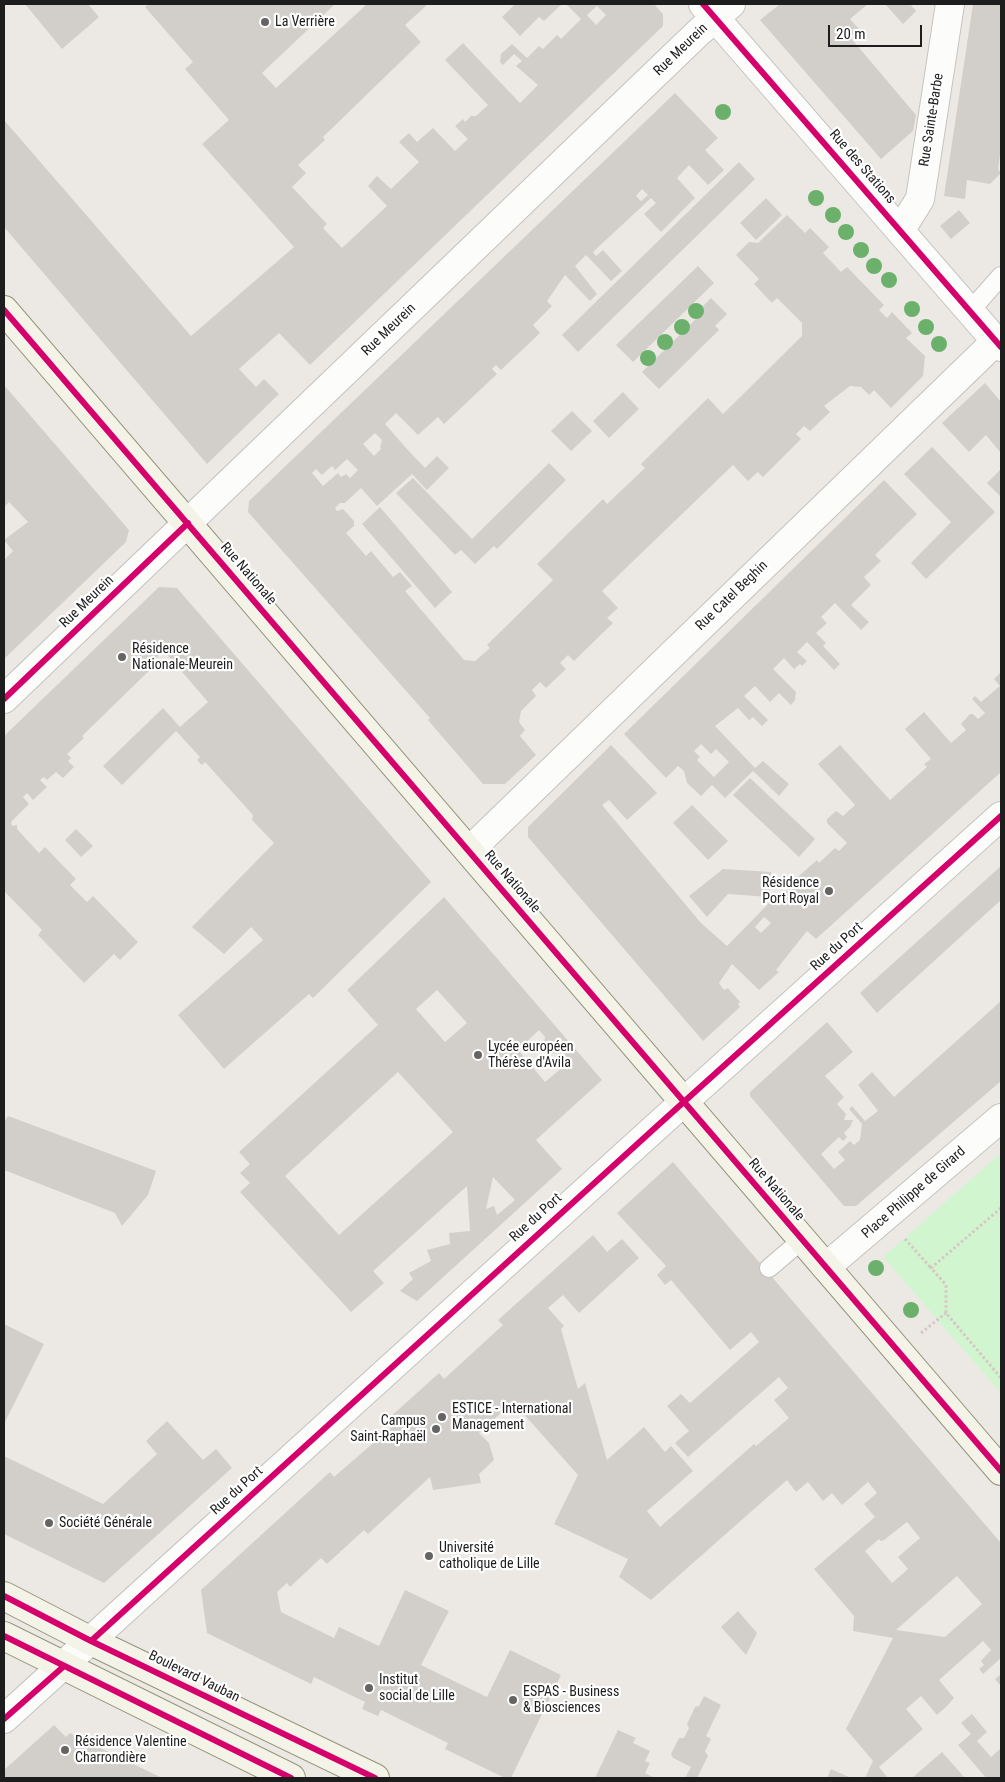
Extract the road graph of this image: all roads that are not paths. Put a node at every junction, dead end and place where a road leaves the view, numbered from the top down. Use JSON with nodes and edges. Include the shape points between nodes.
{"nodes":[{"id":1,"x":950,"y":4,"type":"edge"},
{"id":2,"x":717,"y":8,"type":"edge"},
{"id":3,"x":900,"y":231,"type":"junction"},
{"id":4,"x":1001,"y":276,"type":"edge"},
{"id":5,"x":4,"y":310,"type":"edge"},
{"id":6,"x":970,"y":311,"type":"junction"},
{"id":7,"x":998,"y":344,"type":"edge"},
{"id":8,"x":188,"y":523,"type":"junction"},
{"id":9,"x":4,"y":699,"type":"edge"},
{"id":10,"x":1001,"y":816,"type":"edge"},
{"id":11,"x":468,"y":852,"type":"junction"},
{"id":12,"x":684,"y":1101,"type":"junction"},
{"id":13,"x":1001,"y":1118,"type":"edge"},
{"id":14,"x":802,"y":1240,"type":"junction"},
{"id":15,"x":769,"y":1268,"type":"dead end"},
{"id":16,"x":826,"y":1268,"type":"junction"},
{"id":17,"x":1001,"y":1471,"type":"edge"},
{"id":18,"x":4,"y":1596,"type":"edge"},
{"id":19,"x":4,"y":1636,"type":"edge"},
{"id":20,"x":91,"y":1641,"type":"junction"},
{"id":21,"x":63,"y":1667,"type":"junction"},
{"id":22,"x":4,"y":1719,"type":"edge"},
{"id":23,"x":291,"y":1778,"type":"edge"},
{"id":24,"x":374,"y":1778,"type":"edge"}],
"edges":[{"from":1,"to":3,"type":"street","name":"Rue Sainte-Barbe","via":[[920,198]]},
{"from":2,"to":3,"type":"street","name":"Rue des Stations"},
{"from":2,"to":8,"type":"street","name":"Rue Meurein"},
{"from":3,"to":6,"type":"street","name":"Rue des Stations"},
{"from":4,"to":6,"type":"lane"},
{"from":5,"to":8,"type":"street","name":"Rue Nationale"},
{"from":6,"to":7,"type":"street","name":"Rue des Stations"},
{"from":7,"to":11,"type":"street","name":"Rue Catel Beghin"},
{"from":8,"to":9,"type":"street","name":"Rue Meurein"},
{"from":8,"to":11,"type":"street","name":"Rue Nationale"},
{"from":10,"to":12,"type":"street","name":"Rue du Port"},
{"from":11,"to":12,"type":"street","name":"Rue Nationale"},
{"from":12,"to":14,"type":"street","name":"Rue Nationale"},
{"from":12,"to":20,"type":"street","name":"Rue du Port"},
{"from":13,"to":16,"type":"street","name":"Place Philippe de Girard"},
{"from":14,"to":15,"type":"lane"},
{"from":14,"to":16,"type":"street","name":"Rue Nationale"},
{"from":16,"to":17,"type":"street","name":"Rue Nationale"},
{"from":18,"to":20,"type":"street","name":"Boulevard Vauban"},
{"from":19,"to":21,"type":"street"},
{"from":20,"to":21,"type":"street","name":"Rue du Port"},
{"from":20,"to":24,"type":"street","name":"Boulevard Vauban"},
{"from":21,"to":22,"type":"street","name":"Rue du Port"},
{"from":21,"to":23,"type":"street"}]}
